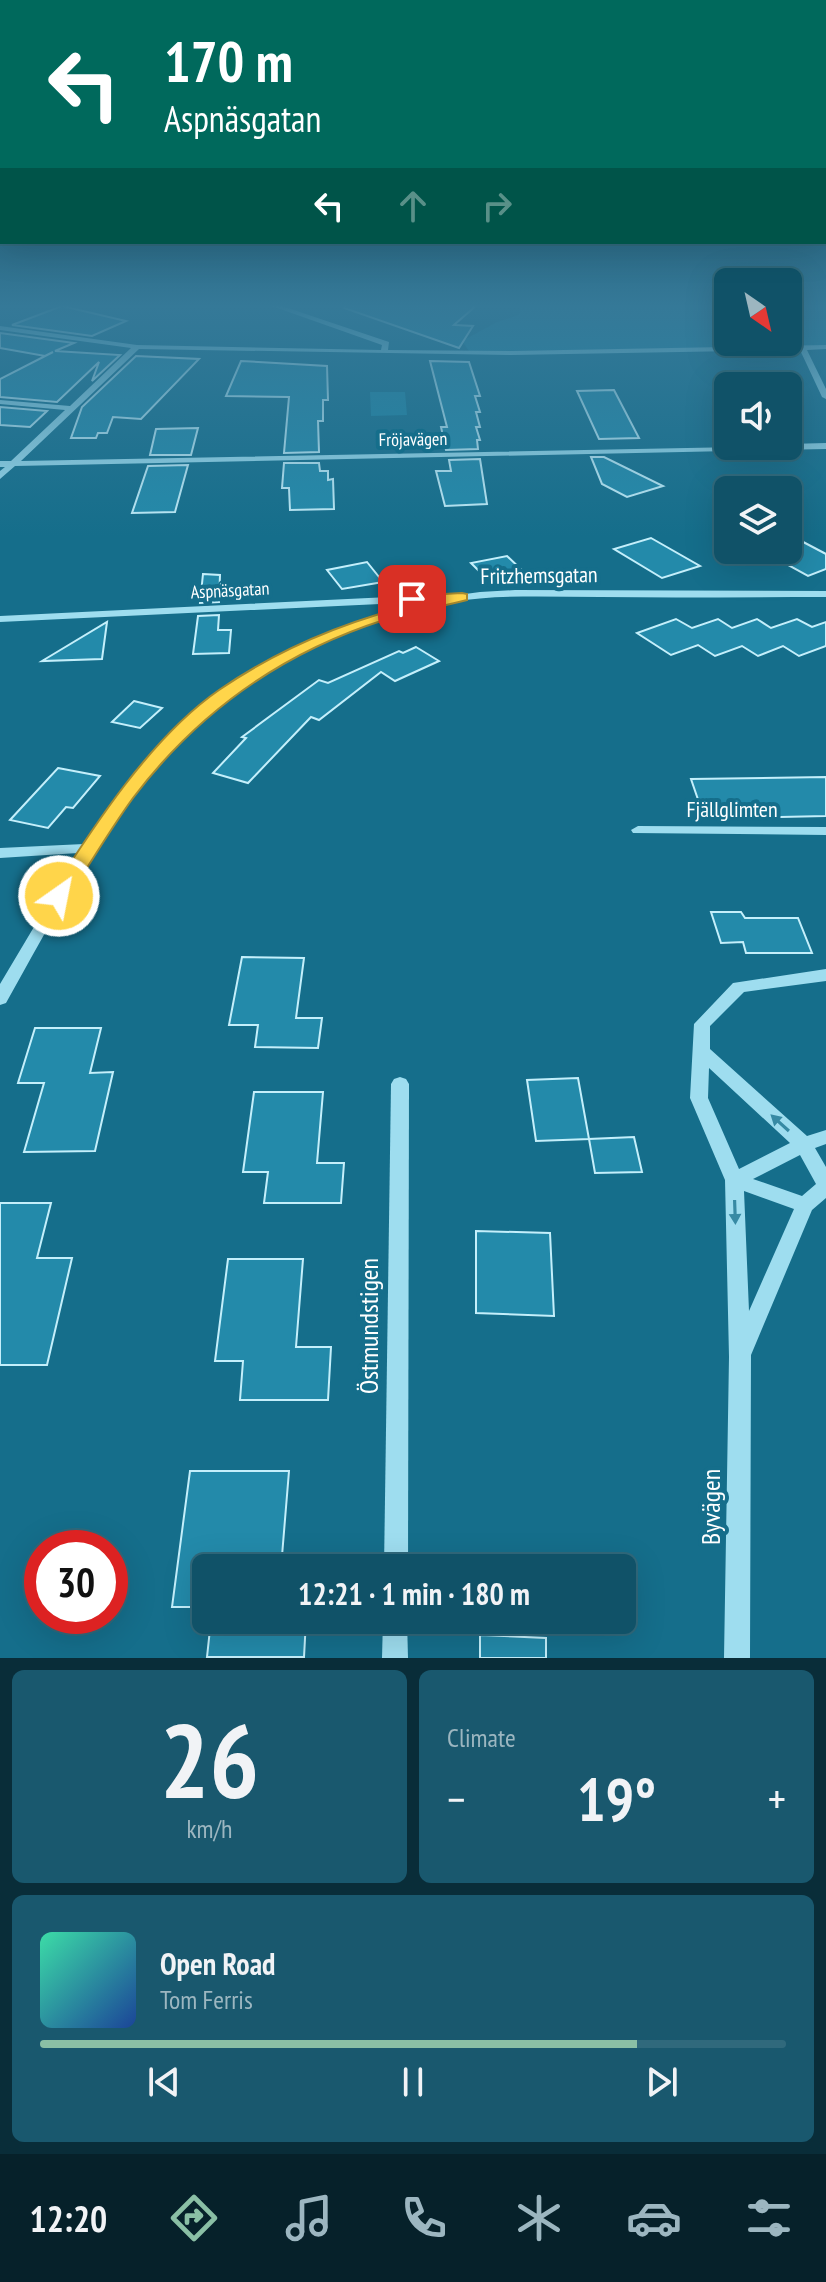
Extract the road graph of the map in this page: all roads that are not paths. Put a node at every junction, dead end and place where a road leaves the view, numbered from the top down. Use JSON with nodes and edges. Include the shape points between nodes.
{"nodes":[{"id":1,"x":98,"y":382,"type":"edge"},
{"id":2,"x":0,"y":402,"type":"edge"},
{"id":3,"x":70,"y":408,"type":"junction"},
{"id":4,"x":826,"y":446,"type":"edge"},
{"id":5,"x":0,"y":464,"type":"edge"},
{"id":6,"x":12,"y":464,"type":"junction"},
{"id":7,"x":0,"y":476,"type":"edge"},
{"id":8,"x":826,"y":594,"type":"edge"},
{"id":9,"x":462,"y":597,"type":"junction"},
{"id":10,"x":0,"y":619,"type":"edge"},
{"id":11,"x":638,"y":830,"type":"dead end"},
{"id":12,"x":826,"y":831,"type":"edge"},
{"id":13,"x":90,"y":848,"type":"junction"},
{"id":14,"x":0,"y":853,"type":"edge"},
{"id":15,"x":826,"y":975,"type":"edge"},
{"id":16,"x":0,"y":999,"type":"edge"},
{"id":17,"x":701,"y":1051,"type":"junction"},
{"id":18,"x":400,"y":1084,"type":"dead end"},
{"id":19,"x":826,"y":1137,"type":"edge"},
{"id":20,"x":804,"y":1144,"type":"junction"},
{"id":21,"x":734,"y":1180,"type":"junction"},
{"id":22,"x":826,"y":1186,"type":"edge"},
{"id":23,"x":805,"y":1205,"type":"junction"},
{"id":24,"x":740,"y":1357,"type":"junction"},
{"id":25,"x":396,"y":1554,"type":"edge"},
{"id":26,"x":395,"y":1634,"type":"edge"},
{"id":27,"x":395,"y":1658,"type":"edge"},
{"id":28,"x":737,"y":1658,"type":"edge"}],
"edges":[{"from":1,"to":3,"type":"street"},
{"from":2,"to":3,"type":"street"},
{"from":3,"to":6,"type":"street"},
{"from":4,"to":6,"type":"street","name":"Fröjavägen"},
{"from":5,"to":6,"type":"street","name":"Fröjavägen"},
{"from":6,"to":7,"type":"street"},
{"from":8,"to":9,"type":"street","name":"Fritzhemsgatan"},
{"from":9,"to":10,"type":"street","name":"Aspnäsgatan"},
{"from":9,"to":13,"type":"street","name":"Fritzhemsgatan","via":[[378,617],[294,652],[223,694],[169,745]]},
{"from":11,"to":12,"type":"street","name":"Fjällglimten"},
{"from":13,"to":14,"type":"street"},
{"from":13,"to":16,"type":"street","name":"Fritzhemsgatan"},
{"from":15,"to":17,"type":"street","via":[[739,987],[702,1024]]},
{"from":20,"to":17,"type":"street","one_way":true},
{"from":17,"to":21,"type":"street","via":[[699,1098]]},
{"from":18,"to":25,"type":"street","name":"Östmundstigen"},
{"from":19,"to":20,"type":"street"},
{"from":20,"to":21,"type":"street"},
{"from":20,"to":22,"type":"street"},
{"from":21,"to":23,"type":"street"},
{"from":21,"to":24,"type":"street","name":"Byvägen","one_way":true},
{"from":22,"to":23,"type":"street","name":"Byvägen"},
{"from":23,"to":24,"type":"street","name":"Byvägen"},
{"from":24,"to":28,"type":"street","name":"Byvägen"},
{"from":26,"to":27,"type":"street"}]}
